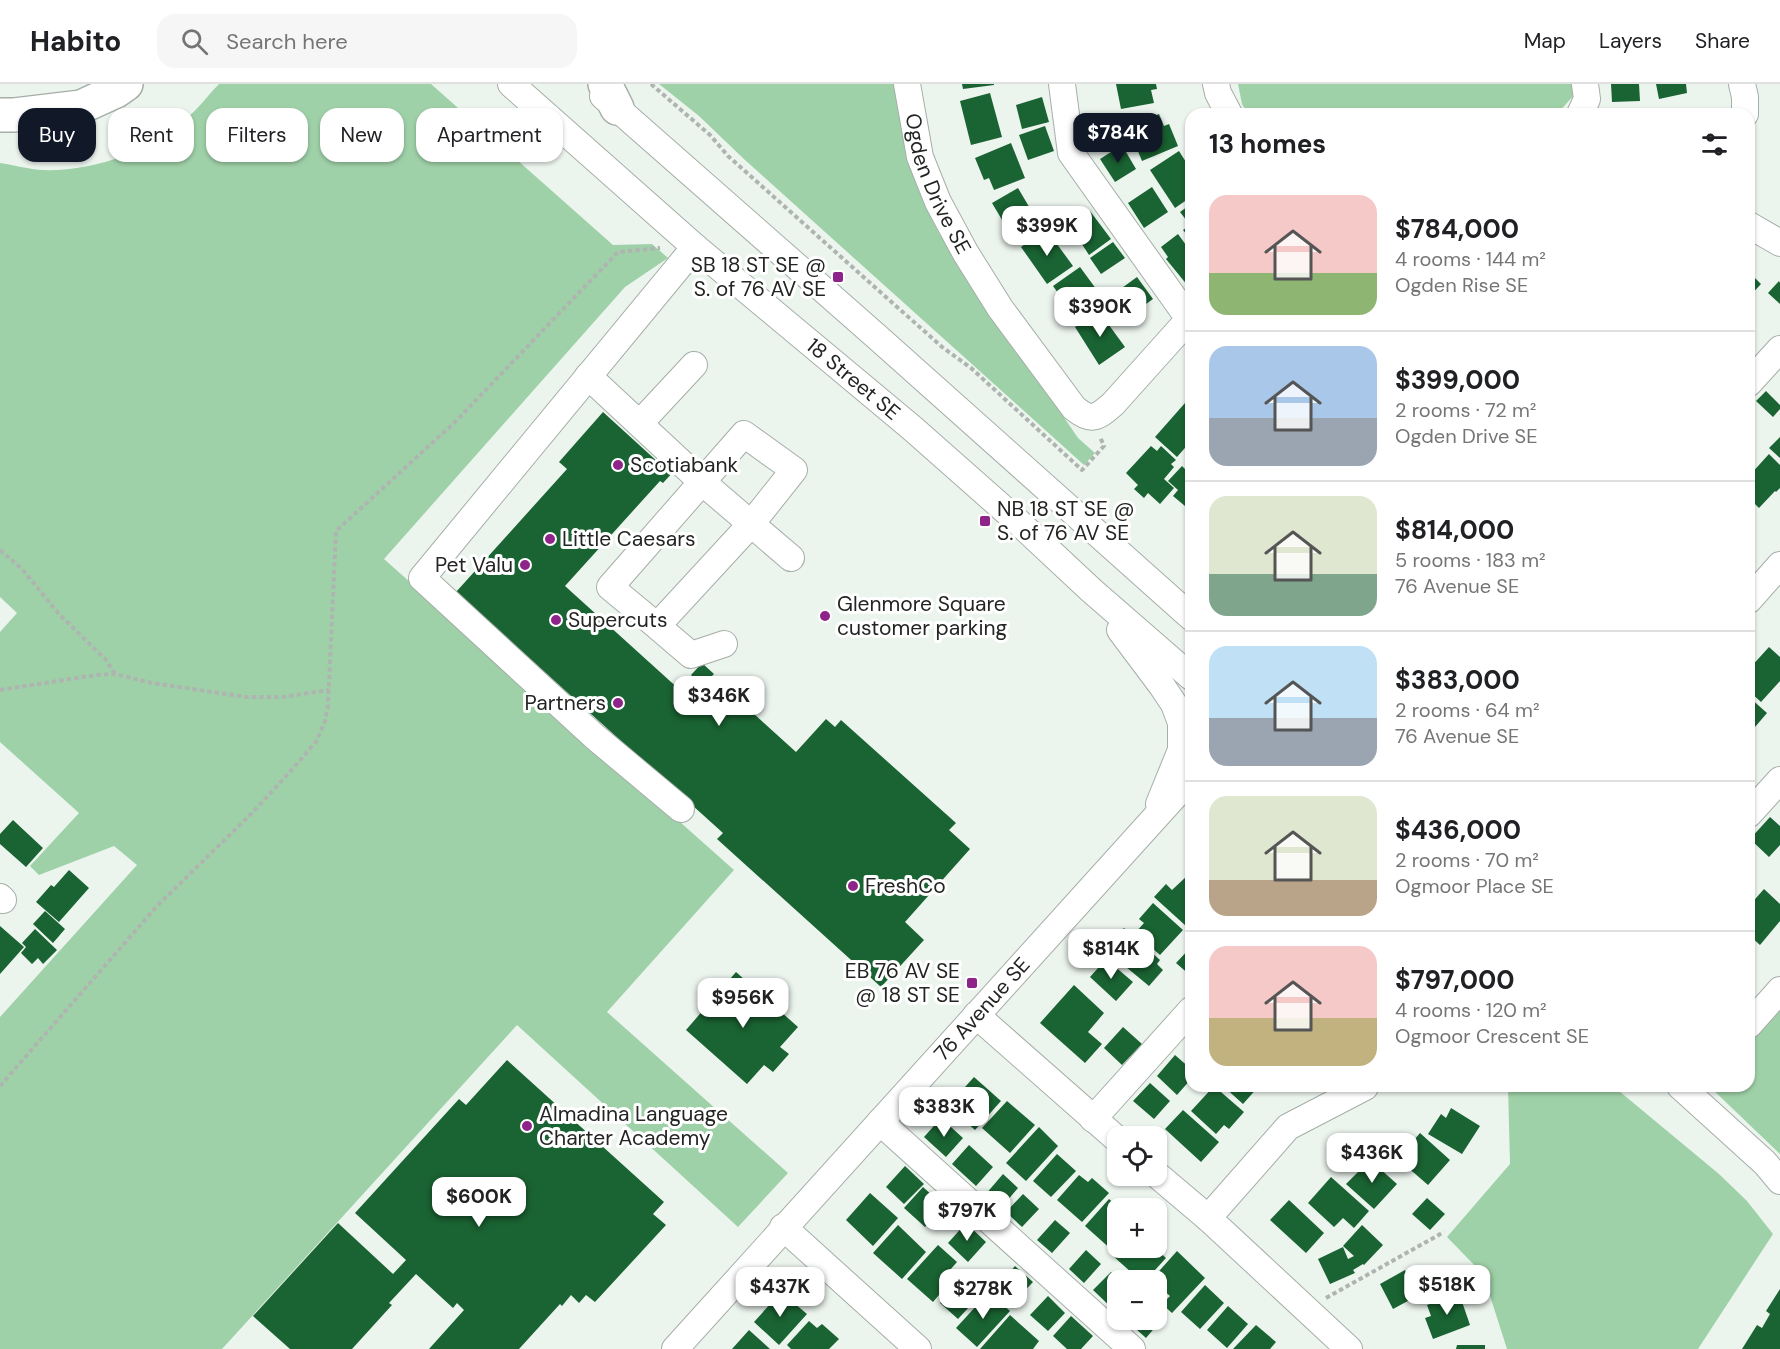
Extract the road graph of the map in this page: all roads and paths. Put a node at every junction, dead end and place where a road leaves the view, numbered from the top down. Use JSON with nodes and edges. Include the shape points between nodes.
{"nodes":[{"id":1,"x":126,"y":84,"type":"edge"},
{"id":2,"x":511,"y":84,"type":"edge"},
{"id":3,"x":589,"y":84,"type":"edge"},
{"id":4,"x":651,"y":84,"type":"edge"},
{"id":5,"x":907,"y":84,"type":"edge"},
{"id":6,"x":1062,"y":84,"type":"edge"},
{"id":7,"x":1216,"y":84,"type":"edge"},
{"id":8,"x":1584,"y":84,"type":"edge"},
{"id":9,"x":1742,"y":84,"type":"edge"},
{"id":10,"x":611,"y":96,"type":"edge"},
{"id":11,"x":1226,"y":108,"type":"edge"},
{"id":12,"x":1583,"y":108,"type":"edge"},
{"id":13,"x":1745,"y":108,"type":"edge"},
{"id":14,"x":0,"y":114,"type":"edge"},
{"id":15,"x":1755,"y":228,"type":"edge"},
{"id":16,"x":1780,"y":243,"type":"edge"},
{"id":17,"x":695,"y":247,"type":"junction"},
{"id":18,"x":661,"y":248,"type":"dead end"},
{"id":19,"x":1185,"y":311,"type":"edge"},
{"id":20,"x":1185,"y":324,"type":"edge"},
{"id":21,"x":1780,"y":349,"type":"edge"},
{"id":22,"x":694,"y":365,"type":"dead end"},
{"id":23,"x":588,"y":376,"type":"junction"},
{"id":24,"x":1755,"y":376,"type":"edge"},
{"id":25,"x":1091,"y":417,"type":"junction"},
{"id":26,"x":640,"y":423,"type":"junction"},
{"id":27,"x":702,"y":482,"type":"junction"},
{"id":28,"x":751,"y":524,"type":"junction"},
{"id":29,"x":0,"y":550,"type":"edge"},
{"id":30,"x":791,"y":558,"type":"dead end"},
{"id":31,"x":1780,"y":566,"type":"edge"},
{"id":32,"x":1091,"y":590,"type":"junction"},
{"id":33,"x":1755,"y":593,"type":"edge"},
{"id":34,"x":1185,"y":612,"type":"edge"},
{"id":35,"x":657,"y":626,"type":"junction"},
{"id":36,"x":724,"y":644,"type":"dead end"},
{"id":37,"x":1185,"y":672,"type":"edge"},
{"id":38,"x":115,"y":674,"type":"junction"},
{"id":39,"x":0,"y":690,"type":"edge"},
{"id":40,"x":329,"y":690,"type":"junction"},
{"id":41,"x":1780,"y":780,"type":"edge"},
{"id":42,"x":1185,"y":785,"type":"edge"},
{"id":43,"x":1755,"y":807,"type":"edge"},
{"id":44,"x":681,"y":809,"type":"dead end"},
{"id":45,"x":1152,"y":821,"type":"junction"},
{"id":46,"x":1780,"y":990,"type":"edge"},
{"id":47,"x":976,"y":1015,"type":"junction"},
{"id":48,"x":1185,"y":1017,"type":"edge"},
{"id":49,"x":1755,"y":1018,"type":"edge"},
{"id":50,"x":0,"y":1086,"type":"edge"},
{"id":51,"x":1355,"y":1092,"type":"edge"},
{"id":52,"x":1687,"y":1092,"type":"edge"},
{"id":53,"x":1093,"y":1119,"type":"junction"},
{"id":54,"x":880,"y":1122,"type":"junction"},
{"id":55,"x":1107,"y":1131,"type":"edge"},
{"id":56,"x":1780,"y":1181,"type":"edge"},
{"id":57,"x":1167,"y":1183,"type":"edge"},
{"id":58,"x":1208,"y":1218,"type":"junction"},
{"id":59,"x":783,"y":1227,"type":"junction"},
{"id":60,"x":1444,"y":1232,"type":"dead end"},
{"id":61,"x":1310,"y":1312,"type":"junction"},
{"id":62,"x":689,"y":1344,"type":"edge"},
{"id":63,"x":918,"y":1349,"type":"edge"},
{"id":64,"x":1132,"y":1349,"type":"edge"},
{"id":65,"x":1349,"y":1349,"type":"edge"}],
"edges":[{"from":1,"to":14,"type":"highway","via":[[81,107]]},
{"from":2,"to":17,"type":"street","name":"18 Street SE"},
{"from":3,"to":10,"type":"street"},
{"from":4,"to":25,"type":"path","via":[[856,272],[971,368],[1082,470],[1104,446]]},
{"from":5,"to":25,"type":"street","name":"Ogden Drive SE","via":[[920,156],[938,202],[965,252],[1000,308],[1074,408]]},
{"from":6,"to":19,"type":"street","via":[[1071,153]]},
{"from":7,"to":11,"type":"street"},
{"from":8,"to":12,"type":"street","via":[[1587,99]]},
{"from":9,"to":13,"type":"street"},
{"from":10,"to":34,"type":"street"},
{"from":15,"to":16,"type":"street"},
{"from":17,"to":23,"type":"street"},
{"from":17,"to":32,"type":"street","name":"18 Street SE","via":[[912,428]]},
{"from":18,"to":40,"type":"path","via":[[618,252],[455,422],[336,531]]},
{"from":20,"to":25,"type":"street","via":[[1113,404],[1101,415]]},
{"from":21,"to":24,"type":"street"},
{"from":22,"to":26,"type":"street"},
{"from":23,"to":26,"type":"street"},
{"from":23,"to":44,"type":"street","via":[[422,578]]},
{"from":26,"to":27,"type":"street"},
{"from":27,"to":28,"type":"street"},
{"from":27,"to":28,"type":"street","via":[[744,434],[794,470]]},
{"from":27,"to":35,"type":"street","via":[[610,586]]},
{"from":28,"to":30,"type":"street"},
{"from":28,"to":35,"type":"street"},
{"from":29,"to":38,"type":"path","via":[[22,569]]},
{"from":31,"to":33,"type":"street"},
{"from":32,"to":37,"type":"street","name":"18 Street SE"},
{"from":32,"to":45,"type":"street","via":[[1162,686],[1182,723],[1180,750]]},
{"from":35,"to":36,"type":"street","via":[[691,655]]},
{"from":38,"to":39,"type":"path"},
{"from":38,"to":40,"type":"path","via":[[246,697],[282,697]]},
{"from":40,"to":50,"type":"path","via":[[325,721],[316,742],[253,812],[157,906]]},
{"from":41,"to":43,"type":"street"},
{"from":42,"to":45,"type":"street","name":"76 Avenue SE"},
{"from":45,"to":47,"type":"street","name":"76 Avenue SE"},
{"from":46,"to":49,"type":"street"},
{"from":47,"to":53,"type":"street"},
{"from":47,"to":54,"type":"street","name":"76 Avenue SE"},
{"from":48,"to":53,"type":"street"},
{"from":51,"to":58,"type":"street","via":[[1288,1127]]},
{"from":52,"to":56,"type":"street"},
{"from":53,"to":55,"type":"street"},
{"from":54,"to":59,"type":"street","name":"76 Avenue SE"},
{"from":54,"to":64,"type":"street"},
{"from":57,"to":58,"type":"street"},
{"from":58,"to":61,"type":"street"},
{"from":59,"to":62,"type":"street","name":"76 Avenue SE"},
{"from":59,"to":63,"type":"street"},
{"from":60,"to":61,"type":"path","via":[[1322,1301]]},
{"from":61,"to":65,"type":"street"}]}
